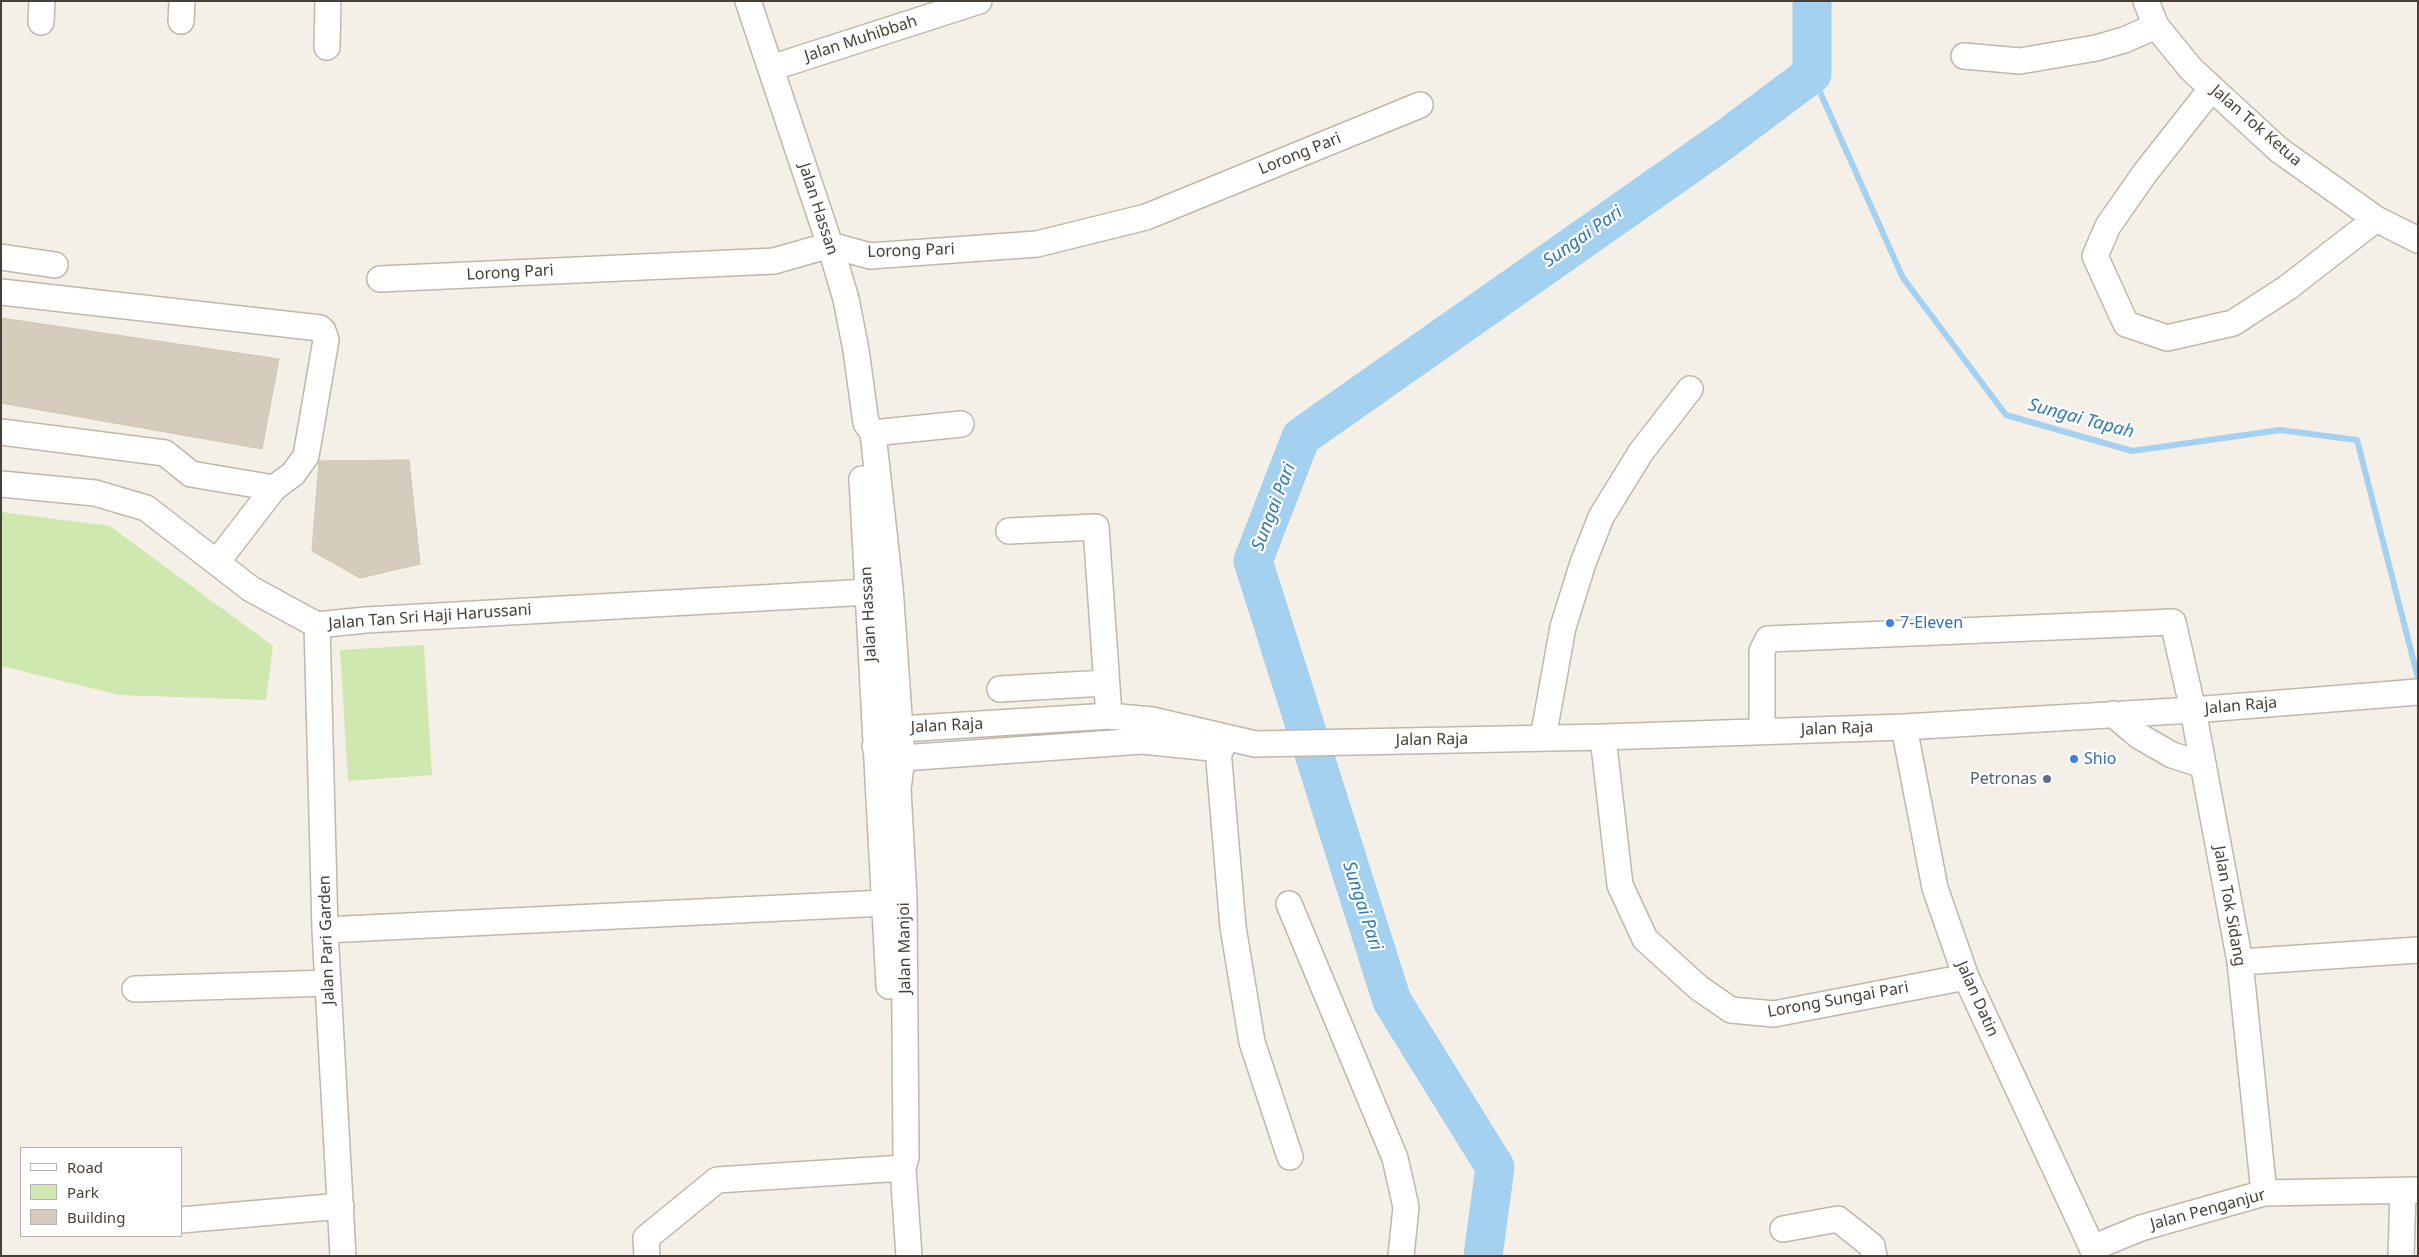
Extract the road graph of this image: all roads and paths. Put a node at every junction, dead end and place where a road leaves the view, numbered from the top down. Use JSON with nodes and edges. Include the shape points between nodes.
{"nodes":[{"id":1,"x":328,"y":1,"type":"edge"},
{"id":2,"x":748,"y":1,"type":"edge"},
{"id":3,"x":979,"y":1,"type":"edge"},
{"id":4,"x":2146,"y":1,"type":"edge"},
{"id":5,"x":2156,"y":26,"type":"junction"},
{"id":6,"x":327,"y":47,"type":"dead end"},
{"id":7,"x":1964,"y":56,"type":"dead end"},
{"id":8,"x":771,"y":68,"type":"junction"},
{"id":9,"x":2212,"y":88,"type":"junction"},
{"id":10,"x":1420,"y":105,"type":"dead end"},
{"id":11,"x":2376,"y":219,"type":"junction"},
{"id":12,"x":2418,"y":240,"type":"edge"},
{"id":13,"x":830,"y":245,"type":"junction"},
{"id":14,"x":1,"y":257,"type":"edge"},
{"id":15,"x":55,"y":265,"type":"dead end"},
{"id":16,"x":380,"y":278,"type":"dead end"},
{"id":17,"x":1,"y":292,"type":"edge"},
{"id":18,"x":1690,"y":389,"type":"dead end"},
{"id":19,"x":961,"y":424,"type":"dead end"},
{"id":20,"x":869,"y":428,"type":"junction"},
{"id":21,"x":1,"y":432,"type":"edge"},
{"id":22,"x":1,"y":484,"type":"edge"},
{"id":23,"x":274,"y":488,"type":"junction"},
{"id":24,"x":1010,"y":531,"type":"dead end"},
{"id":25,"x":217,"y":562,"type":"junction"},
{"id":26,"x":879,"y":589,"type":"junction"},
{"id":27,"x":317,"y":625,"type":"junction"},
{"id":28,"x":1106,"y":683,"type":"junction"},
{"id":29,"x":1000,"y":689,"type":"dead end"},
{"id":30,"x":2418,"y":692,"type":"edge"},
{"id":31,"x":2193,"y":710,"type":"junction"},
{"id":32,"x":2113,"y":714,"type":"junction"},
{"id":33,"x":1108,"y":716,"type":"junction"},
{"id":34,"x":1904,"y":726,"type":"junction"},
{"id":35,"x":900,"y":729,"type":"junction"},
{"id":36,"x":1762,"y":731,"type":"junction"},
{"id":37,"x":1603,"y":737,"type":"junction"},
{"id":38,"x":1543,"y":738,"type":"junction"},
{"id":39,"x":1255,"y":744,"type":"junction"},
{"id":40,"x":876,"y":746,"type":"junction"},
{"id":41,"x":1218,"y":749,"type":"junction"},
{"id":42,"x":902,"y":758,"type":"junction"},
{"id":43,"x":2203,"y":765,"type":"junction"},
{"id":44,"x":885,"y":903,"type":"junction"},
{"id":45,"x":1290,"y":904,"type":"dead end"},
{"id":46,"x":325,"y":930,"type":"junction"},
{"id":47,"x":2418,"y":950,"type":"edge"},
{"id":48,"x":2240,"y":962,"type":"junction"},
{"id":49,"x":1966,"y":977,"type":"junction"},
{"id":50,"x":328,"y":983,"type":"junction"},
{"id":51,"x":135,"y":989,"type":"dead end"},
{"id":52,"x":1290,"y":1157,"type":"dead end"},
{"id":53,"x":902,"y":1168,"type":"junction"},
{"id":54,"x":2410,"y":1190,"type":"edge"},
{"id":55,"x":2264,"y":1193,"type":"junction"},
{"id":56,"x":341,"y":1206,"type":"junction"},
{"id":57,"x":182,"y":1220,"type":"edge"},
{"id":58,"x":1783,"y":1229,"type":"dead end"},
{"id":59,"x":2094,"y":1252,"type":"edge"},
{"id":60,"x":343,"y":1256,"type":"edge"},
{"id":61,"x":646,"y":1256,"type":"edge"},
{"id":62,"x":909,"y":1256,"type":"edge"},
{"id":63,"x":1401,"y":1256,"type":"edge"},
{"id":64,"x":1874,"y":1256,"type":"edge"},
{"id":65,"x":2401,"y":1256,"type":"edge"}],
"edges":[{"from":1,"to":6,"type":"street"},
{"from":2,"to":8,"type":"street","name":"Jalan Hassan"},
{"from":3,"to":8,"type":"street","name":"Jalan Muhibbah"},
{"from":4,"to":5,"type":"street","name":"Jalan Tok Ketua"},
{"from":5,"to":7,"type":"street","via":[[2096,48],[2020,62]]},
{"from":5,"to":9,"type":"street","name":"Jalan Tok Ketua","via":[[2191,69]]},
{"from":8,"to":13,"type":"street","name":"Jalan Hassan"},
{"from":9,"to":11,"type":"street","name":"Jalan Tok Ketua","via":[[2279,150]]},
{"from":9,"to":11,"type":"street","via":[[2145,172],[2108,226],[2095,256],[2126,324],[2167,338],[2232,323],[2287,288]]},
{"from":10,"to":13,"type":"street","name":"Lorong Pari","via":[[1146,217],[1037,244],[870,256]]},
{"from":11,"to":12,"type":"street","name":"Jalan Tok Ketua"},
{"from":13,"to":16,"type":"street","name":"Lorong Pari","via":[[774,261]]},
{"from":13,"to":20,"type":"street","name":"Jalan Hassan","via":[[853,333]]},
{"from":14,"to":15,"type":"street"},
{"from":17,"to":23,"type":"street","via":[[320,328],[326,340],[306,456],[293,474]]},
{"from":18,"to":38,"type":"street","via":[[1641,452],[1601,518],[1563,626]]},
{"from":19,"to":20,"type":"street"},
{"from":20,"to":26,"type":"street","name":"Jalan Hassan","via":[[860,436]]},
{"from":21,"to":23,"type":"street","via":[[164,453],[191,474]]},
{"from":22,"to":25,"type":"street","name":"Jalan Tan Sri Haji Harussani","via":[[95,493],[146,508]]},
{"from":23,"to":25,"type":"street"},
{"from":24,"to":28,"type":"street","via":[[1096,527]]},
{"from":25,"to":27,"type":"street","name":"Jalan Tan Sri Haji Harussani","via":[[251,589]]},
{"from":26,"to":27,"type":"street","name":"Jalan Tan Sri Haji Harussani"},
{"from":26,"to":35,"type":"street","name":"Jalan Hassan"},
{"from":26,"to":40,"type":"street","name":"Jalan Hassan"},
{"from":27,"to":46,"type":"street","name":"Jalan Pari Garden"},
{"from":28,"to":29,"type":"street"},
{"from":28,"to":33,"type":"street"},
{"from":30,"to":31,"type":"street","name":"Jalan Raja"},
{"from":31,"to":32,"type":"street","name":"Jalan Raja"},
{"from":31,"to":36,"type":"street","name":"Jalan Tok Sidang","via":[[2173,622],[1768,640],[1762,651]]},
{"from":31,"to":43,"type":"street","name":"Jalan Tok Sidang"},
{"from":32,"to":34,"type":"street","name":"Jalan Raja"},
{"from":32,"to":43,"type":"street","via":[[2139,736],[2172,755]]},
{"from":33,"to":35,"type":"street","name":"Jalan Raja"},
{"from":33,"to":39,"type":"street","name":"Jalan Raja","via":[[1152,720]]},
{"from":34,"to":36,"type":"street","name":"Jalan Raja"},
{"from":34,"to":49,"type":"street","name":"Jalan Datin","via":[[1935,888]]},
{"from":35,"to":40,"type":"street","name":"Jalan Raja"},
{"from":35,"to":42,"type":"street","name":"Jalan Manjoi"},
{"from":36,"to":37,"type":"street","name":"Jalan Raja"},
{"from":37,"to":38,"type":"street","name":"Jalan Raja"},
{"from":37,"to":49,"type":"street","name":"Lorong Sungai Pari","via":[[1620,885],[1640,930],[1645,939],[1699,988],[1731,1010],[1774,1014]]},
{"from":38,"to":39,"type":"street","name":"Jalan Raja"},
{"from":39,"to":41,"type":"street","name":"Jalan Raja","via":[[1238,751]]},
{"from":40,"to":42,"type":"street","name":"Jalan Raja"},
{"from":40,"to":44,"type":"street","name":"Jalan Manjoi"},
{"from":41,"to":42,"type":"street","name":"Jalan Raja","via":[[1142,741]]},
{"from":41,"to":52,"type":"street","via":[[1233,927],[1252,1042]]},
{"from":42,"to":53,"type":"street","name":"Jalan Manjoi","via":[[898,789],[904,898],[906,1157]]},
{"from":43,"to":48,"type":"street","name":"Jalan Tok Sidang"},
{"from":44,"to":46,"type":"street"},
{"from":44,"to":53,"type":"street","name":"Jalan Manjoi","via":[[897,1157]]},
{"from":45,"to":63,"type":"street","via":[[1395,1158],[1406,1207]]},
{"from":46,"to":50,"type":"street","name":"Jalan Pari Garden"},
{"from":47,"to":48,"type":"street"},
{"from":48,"to":55,"type":"street","name":"Jalan Tok Sidang"},
{"from":49,"to":59,"type":"street","name":"Jalan Datin"},
{"from":50,"to":51,"type":"street"},
{"from":50,"to":56,"type":"street","name":"Jalan Pari Garden"},
{"from":53,"to":61,"type":"street","via":[[717,1180],[646,1238]]},
{"from":53,"to":62,"type":"street","name":"Jalan Manjoi"},
{"from":54,"to":55,"type":"street","name":"Jalan Penganjur"},
{"from":54,"to":65,"type":"street"},
{"from":55,"to":59,"type":"street","name":"Jalan Penganjur","via":[[2141,1228]]},
{"from":56,"to":57,"type":"street"},
{"from":56,"to":60,"type":"street","name":"Jalan Pari Garden"},
{"from":58,"to":64,"type":"street","via":[[1838,1219],[1872,1246]]}]}
